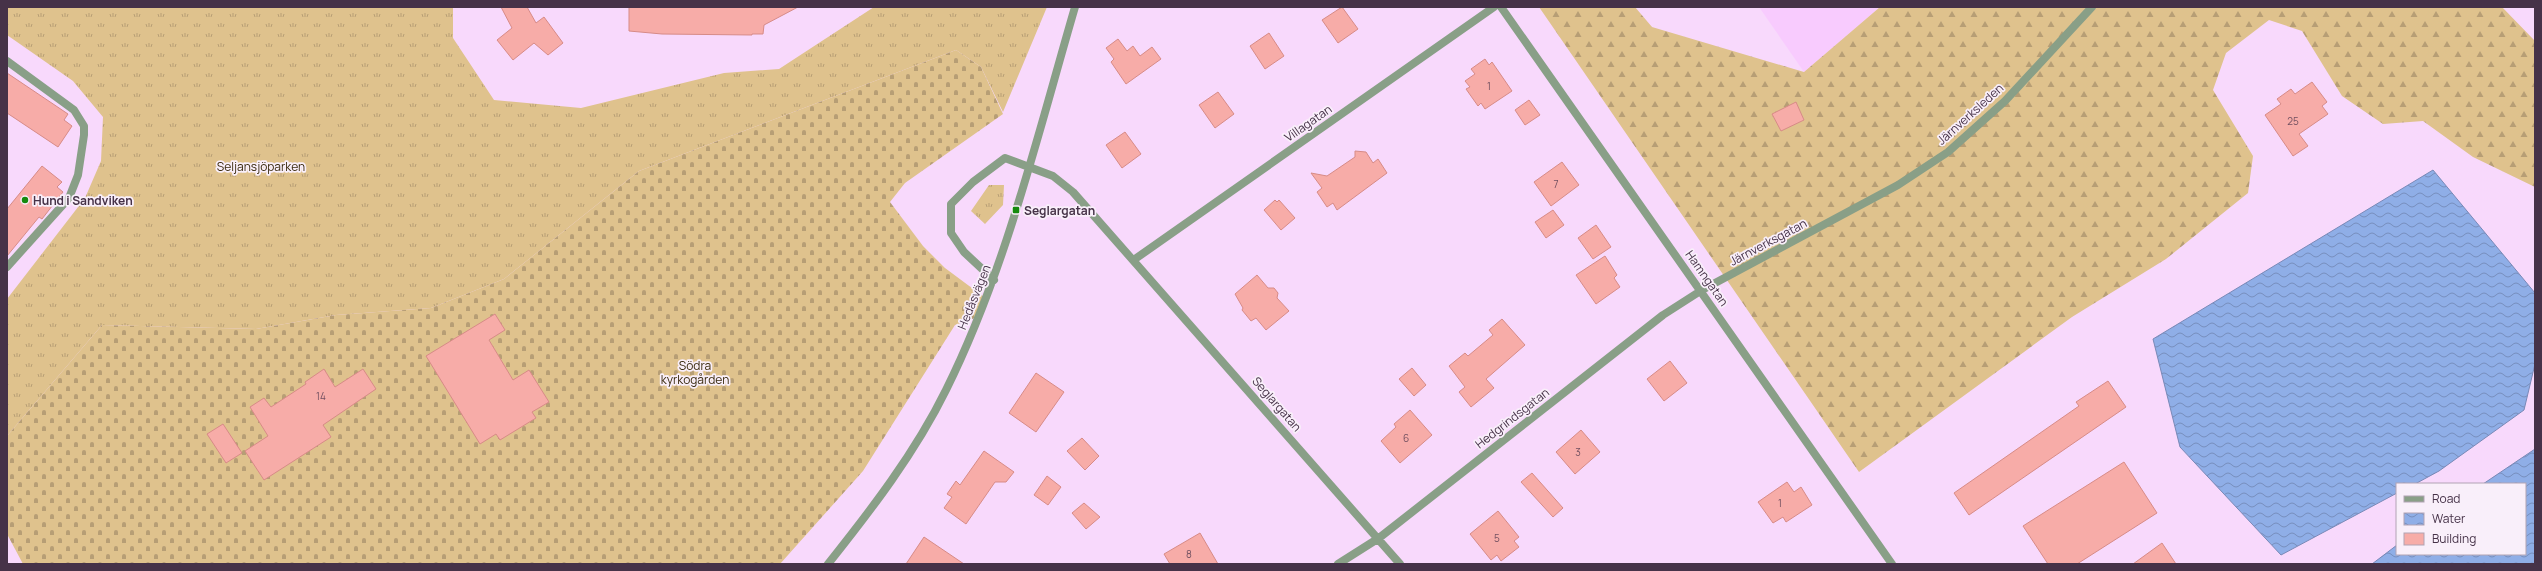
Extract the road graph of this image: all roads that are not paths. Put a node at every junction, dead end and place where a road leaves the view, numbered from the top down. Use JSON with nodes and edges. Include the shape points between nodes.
{"nodes":[{"id":1,"x":1075,"y":7,"type":"edge"},
{"id":2,"x":1494,"y":7,"type":"edge"},
{"id":3,"x":1502,"y":7,"type":"edge"},
{"id":4,"x":2092,"y":7,"type":"edge"},
{"id":5,"x":7,"y":61,"type":"edge"},
{"id":6,"x":1030,"y":166,"type":"junction"},
{"id":7,"x":1845,"y":215,"type":"joint"},
{"id":8,"x":1135,"y":259,"type":"junction"},
{"id":9,"x":7,"y":267,"type":"edge"},
{"id":10,"x":994,"y":280,"type":"junction"},
{"id":11,"x":1702,"y":290,"type":"junction"},
{"id":12,"x":1379,"y":538,"type":"junction"},
{"id":13,"x":828,"y":564,"type":"edge"},
{"id":14,"x":1338,"y":564,"type":"edge"},
{"id":15,"x":1400,"y":564,"type":"edge"},
{"id":16,"x":1892,"y":564,"type":"edge"}],
"edges":[{"from":1,"to":6,"type":"street","name":"Hedåsvägen"},
{"from":2,"to":8,"type":"street","name":"Villagatan"},
{"from":3,"to":11,"type":"street","name":"Hamngatan"},
{"from":4,"to":7,"type":"street","name":"Järnverksleden","via":[[2005,100],[1948,152],[1898,185]]},
{"from":5,"to":9,"type":"street","via":[[74,110],[84,126],[78,175],[69,198]]},
{"from":6,"to":8,"type":"street","name":"Seglargatan","via":[[1053,176],[1073,192]]},
{"from":6,"to":10,"type":"street","name":"Hedåsvägen"},
{"from":6,"to":10,"type":"street","name":"Seglargatan","via":[[1005,158],[973,182],[951,204],[951,233],[964,252]]},
{"from":7,"to":11,"type":"street","name":"Järnverksgatan"},
{"from":8,"to":12,"type":"street","name":"Seglargatan"},
{"from":10,"to":13,"type":"street","name":"Hedåsvägen","via":[[945,392],[897,472]]},
{"from":11,"to":12,"type":"street","name":"Hedgrindsgatan","via":[[1663,315]]},
{"from":11,"to":16,"type":"street","name":"Hamngatan"},
{"from":12,"to":14,"type":"street","name":"Hedgrindsgatan"},
{"from":12,"to":15,"type":"street","name":"Seglargatan"}]}
